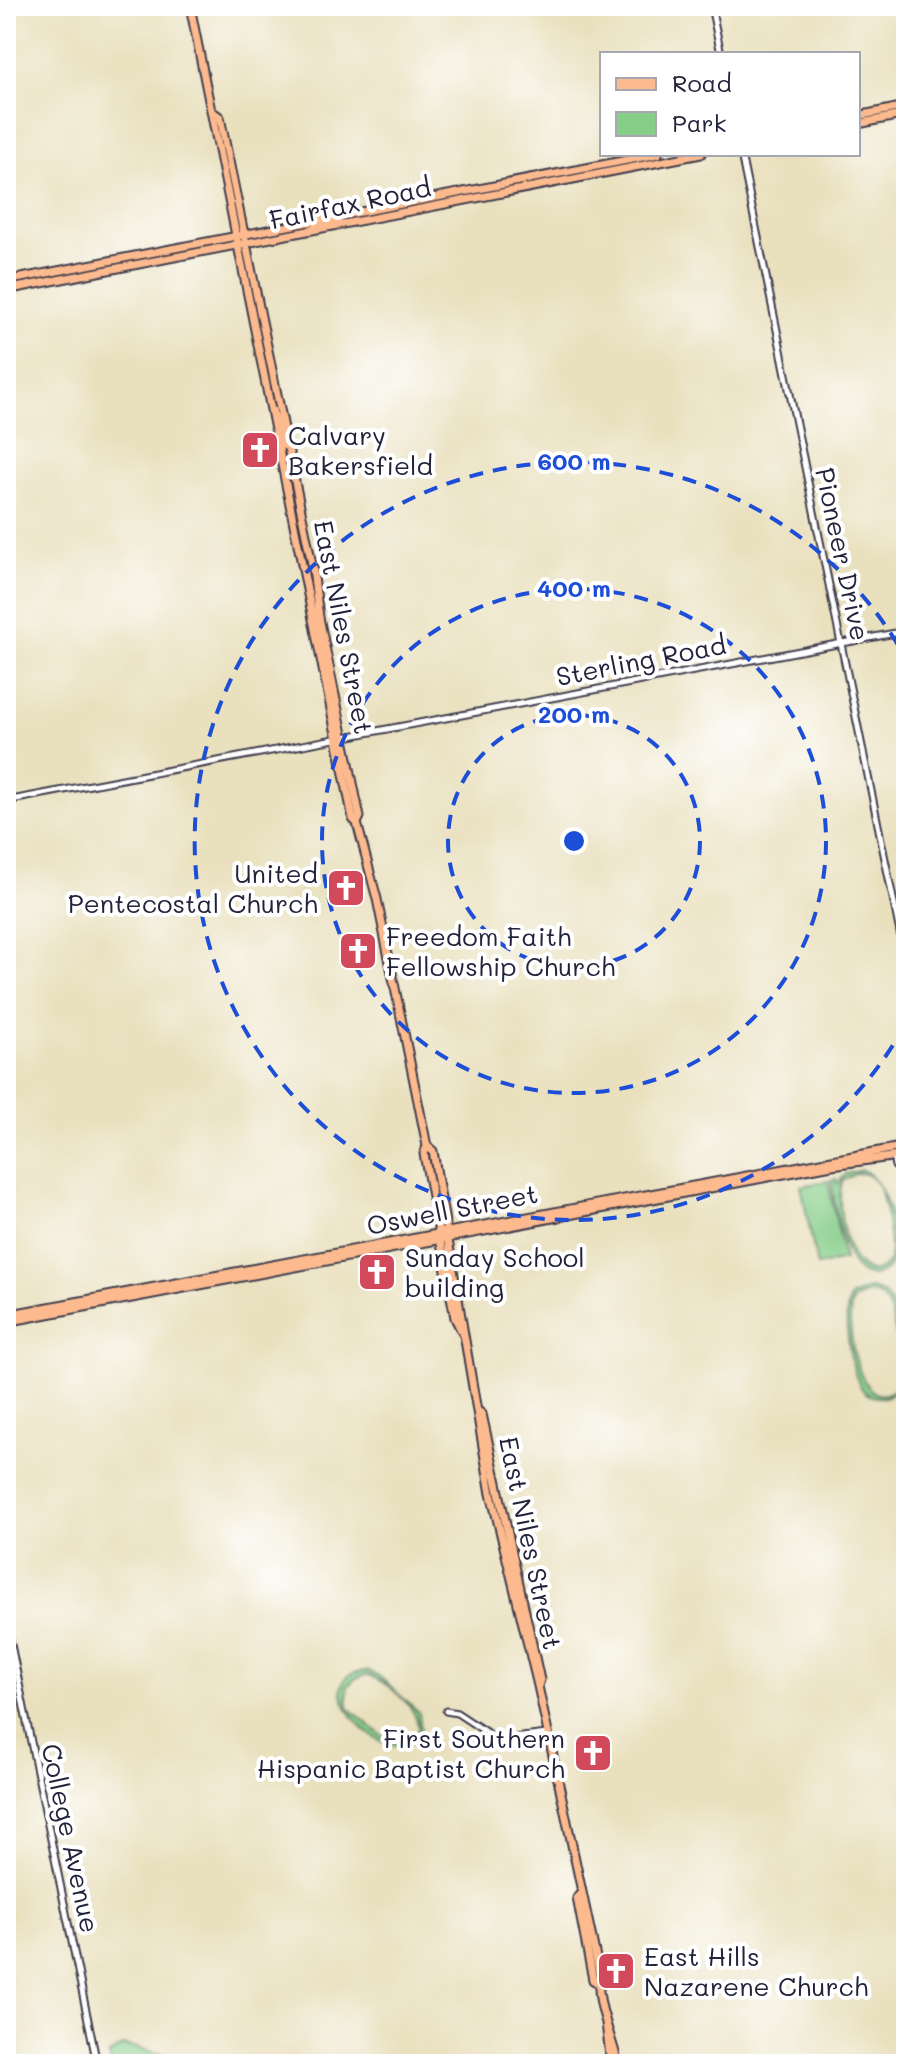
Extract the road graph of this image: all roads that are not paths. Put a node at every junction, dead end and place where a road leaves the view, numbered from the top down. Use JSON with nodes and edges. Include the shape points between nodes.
{"nodes":[{"id":1,"x":190,"y":6,"type":"edge"},
{"id":2,"x":711,"y":6,"type":"edge"},
{"id":3,"x":721,"y":52,"type":"edge"},
{"id":4,"x":906,"y":106,"type":"edge"},
{"id":5,"x":213,"y":112,"type":"junction"},
{"id":6,"x":906,"y":114,"type":"edge"},
{"id":7,"x":860,"y":116,"type":"edge"},
{"id":8,"x":860,"y":124,"type":"edge"},
{"id":9,"x":216,"y":147,"type":"junction"},
{"id":10,"x":648,"y":156,"type":"edge"},
{"id":11,"x":691,"y":156,"type":"edge"},
{"id":12,"x":741,"y":156,"type":"edge"},
{"id":13,"x":235,"y":189,"type":"junction"},
{"id":14,"x":350,"y":213,"type":"junction"},
{"id":15,"x":310,"y":232,"type":"junction"},
{"id":16,"x":245,"y":234,"type":"junction"},
{"id":17,"x":235,"y":236,"type":"junction"},
{"id":18,"x":247,"y":244,"type":"junction"},
{"id":19,"x":237,"y":247,"type":"junction"},
{"id":20,"x":6,"y":281,"type":"edge"},
{"id":21,"x":6,"y":290,"type":"edge"},
{"id":22,"x":248,"y":300,"type":"junction"},
{"id":23,"x":268,"y":348,"type":"junction"},
{"id":24,"x":270,"y":410,"type":"junction"},
{"id":25,"x":290,"y":455,"type":"junction"},
{"id":26,"x":303,"y":571,"type":"junction"},
{"id":27,"x":319,"y":612,"type":"junction"},
{"id":28,"x":906,"y":631,"type":"edge"},
{"id":29,"x":317,"y":638,"type":"junction"},
{"id":30,"x":841,"y":642,"type":"junction"},
{"id":31,"x":331,"y":675,"type":"junction"},
{"id":32,"x":340,"y":738,"type":"junction"},
{"id":33,"x":6,"y":801,"type":"edge"},
{"id":34,"x":906,"y":962,"type":"edge"},
{"id":35,"x":906,"y":1146,"type":"edge"},
{"id":36,"x":906,"y":1155,"type":"edge"},
{"id":37,"x":893,"y":1156,"type":"junction"},
{"id":38,"x":906,"y":1177,"type":"edge"},
{"id":39,"x":443,"y":1236,"type":"junction"},
{"id":40,"x":320,"y":1260,"type":"junction"},
{"id":41,"x":6,"y":1315,"type":"edge"},
{"id":42,"x":6,"y":1322,"type":"edge"},
{"id":43,"x":6,"y":1620,"type":"edge"},
{"id":44,"x":446,"y":1711,"type":"dead end"},
{"id":45,"x":547,"y":1734,"type":"junction"},
{"id":46,"x":606,"y":2023,"type":"junction"},
{"id":47,"x":97,"y":2064,"type":"edge"},
{"id":48,"x":611,"y":2064,"type":"edge"},
{"id":49,"x":618,"y":2064,"type":"edge"}],
"edges":[{"from":1,"to":5,"type":"main road","name":"East Niles Street"},
{"from":2,"to":3,"type":"street"},
{"from":4,"to":7,"type":"main road"},
{"from":5,"to":9,"type":"main road","name":"East Niles Street"},
{"from":5,"to":13,"type":"main road","name":"East Niles Street","via":[[220,117]]},
{"from":6,"to":8,"type":"main road"},
{"from":9,"to":13,"type":"main road"},
{"from":9,"to":17,"type":"main road","name":"East Niles Street"},
{"from":10,"to":14,"type":"main road","name":"Fairfax Road"},
{"from":11,"to":15,"type":"main road","name":"Fairfax Road"},
{"from":12,"to":30,"type":"street","name":"Pioneer Drive"},
{"from":13,"to":16,"type":"main road","name":"East Niles Street"},
{"from":14,"to":15,"type":"main road","via":[[312,226]]},
{"from":14,"to":16,"type":"main road","name":"Fairfax Road"},
{"from":15,"to":18,"type":"main road","name":"Fairfax Road"},
{"from":16,"to":17,"type":"main road","name":"Fairfax Road"},
{"from":16,"to":18,"type":"main road","name":"East Niles Street"},
{"from":17,"to":19,"type":"main road","name":"East Niles Street"},
{"from":17,"to":20,"type":"main road","name":"Fairfax Road"},
{"from":18,"to":19,"type":"main road","name":"Fairfax Road"},
{"from":18,"to":23,"type":"main road","name":"East Niles Street"},
{"from":19,"to":21,"type":"main road","name":"Fairfax Road"},
{"from":19,"to":22,"type":"main road","name":"East Niles Street"},
{"from":22,"to":23,"type":"main road"},
{"from":22,"to":24,"type":"main road","name":"East Niles Street"},
{"from":23,"to":25,"type":"main road","name":"East Niles Street"},
{"from":24,"to":25,"type":"main road"},
{"from":24,"to":26,"type":"main road","name":"East Niles Street"},
{"from":25,"to":27,"type":"main road","name":"East Niles Street"},
{"from":26,"to":27,"type":"main road"},
{"from":26,"to":29,"type":"main road","name":"East Niles Street"},
{"from":27,"to":31,"type":"main road","name":"East Niles Street"},
{"from":28,"to":30,"type":"street","name":"Sterling Road"},
{"from":29,"to":31,"type":"main road"},
{"from":29,"to":32,"type":"main road","name":"East Niles Street"},
{"from":30,"to":32,"type":"street","name":"Sterling Road"},
{"from":30,"to":34,"type":"street","name":"Pioneer Drive"},
{"from":31,"to":32,"type":"main road","name":"East Niles Street"},
{"from":32,"to":33,"type":"street","name":"Sterling Road"},
{"from":32,"to":39,"type":"main road","name":"East Niles Street","via":[[427,1146],[433,1151]]},
{"from":35,"to":39,"type":"main road","name":"Oswell Street"},
{"from":36,"to":37,"type":"main road","name":"Oswell Street"},
{"from":37,"to":38,"type":"street"},
{"from":37,"to":39,"type":"main road","name":"Oswell Street"},
{"from":39,"to":40,"type":"main road","name":"Oswell Street"},
{"from":39,"to":40,"type":"main road","name":"Oswell Street","via":[[366,1246]]},
{"from":39,"to":45,"type":"main road","name":"East Niles Street","via":[[501,1541]]},
{"from":40,"to":41,"type":"main road","name":"Oswell Street"},
{"from":40,"to":42,"type":"main road","name":"Oswell Street"},
{"from":43,"to":47,"type":"street","name":"College Avenue"},
{"from":44,"to":45,"type":"street","via":[[498,1740]]},
{"from":45,"to":46,"type":"main road","name":"East Niles Street"},
{"from":46,"to":48,"type":"main road","name":"East Niles Street"},
{"from":46,"to":49,"type":"main road","name":"East Niles Street"}]}
